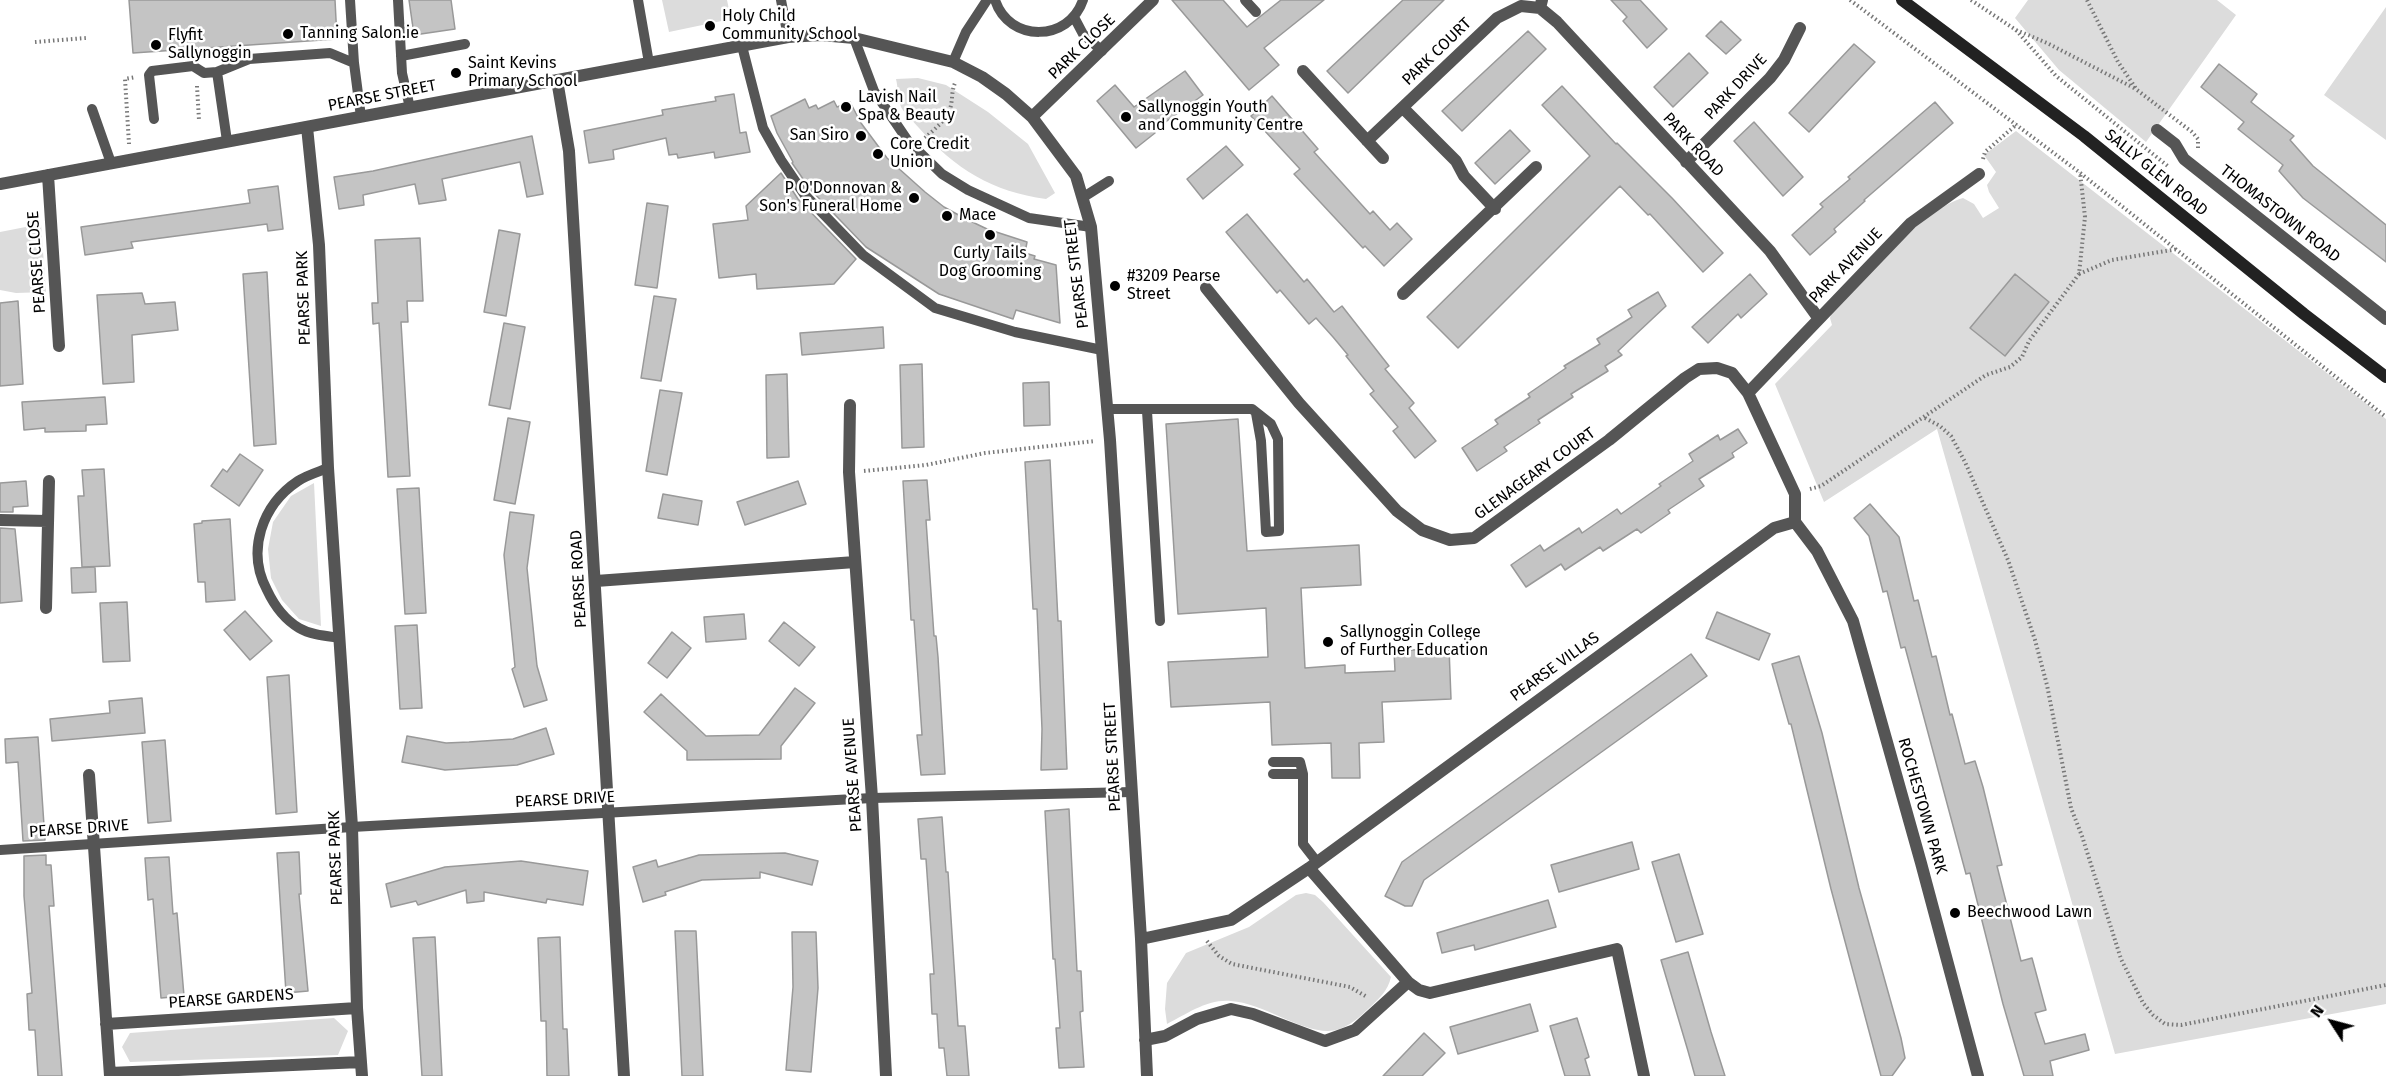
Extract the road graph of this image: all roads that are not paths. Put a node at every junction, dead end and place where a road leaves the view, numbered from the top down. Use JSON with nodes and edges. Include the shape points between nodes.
{"nodes":[{"id":1,"x":350,"y":0,"type":"edge"},
{"id":2,"x":398,"y":0,"type":"edge"},
{"id":3,"x":638,"y":0,"type":"edge"},
{"id":4,"x":781,"y":0,"type":"edge"},
{"id":5,"x":987,"y":0,"type":"edge"},
{"id":6,"x":995,"y":0,"type":"edge"},
{"id":7,"x":1083,"y":0,"type":"edge"},
{"id":8,"x":1153,"y":0,"type":"edge"},
{"id":9,"x":1245,"y":0,"type":"edge"},
{"id":10,"x":1902,"y":0,"type":"edge"},
{"id":11,"x":1541,"y":4,"type":"edge"},
{"id":12,"x":1256,"y":12,"type":"dead end"},
{"id":13,"x":1074,"y":17,"type":"junction"},
{"id":14,"x":1800,"y":28,"type":"dead end"},
{"id":15,"x":788,"y":37,"type":"junction"},
{"id":16,"x":854,"y":38,"type":"junction"},
{"id":17,"x":465,"y":44,"type":"dead end"},
{"id":18,"x":742,"y":46,"type":"junction"},
{"id":19,"x":1102,"y":51,"type":"junction"},
{"id":20,"x":401,"y":56,"type":"junction"},
{"id":21,"x":952,"y":62,"type":"junction"},
{"id":22,"x":354,"y":63,"type":"junction"},
{"id":23,"x":649,"y":63,"type":"junction"},
{"id":24,"x":1303,"y":71,"type":"dead end"},
{"id":25,"x":217,"y":72,"type":"junction"},
{"id":26,"x":558,"y":80,"type":"junction"},
{"id":27,"x":410,"y":108,"type":"junction"},
{"id":28,"x":1403,"y":108,"type":"junction"},
{"id":29,"x":92,"y":109,"type":"dead end"},
{"id":30,"x":361,"y":117,"type":"junction"},
{"id":31,"x":1032,"y":117,"type":"junction"},
{"id":32,"x":154,"y":119,"type":"dead end"},
{"id":33,"x":307,"y":127,"type":"junction"},
{"id":34,"x":2157,"y":130,"type":"dead end"},
{"id":35,"x":227,"y":141,"type":"junction"},
{"id":36,"x":1367,"y":141,"type":"junction"},
{"id":37,"x":1383,"y":158,"type":"dead end"},
{"id":38,"x":1686,"y":162,"type":"junction"},
{"id":39,"x":111,"y":163,"type":"junction"},
{"id":40,"x":1536,"y":167,"type":"dead end"},
{"id":41,"x":1979,"y":174,"type":"road end"},
{"id":42,"x":48,"y":175,"type":"junction"},
{"id":43,"x":1109,"y":181,"type":"dead end"},
{"id":44,"x":0,"y":184,"type":"edge"},
{"id":45,"x":1082,"y":198,"type":"junction"},
{"id":46,"x":1495,"y":209,"type":"junction"},
{"id":47,"x":1091,"y":227,"type":"junction"},
{"id":48,"x":1206,"y":288,"type":"dead end"},
{"id":49,"x":1403,"y":294,"type":"dead end"},
{"id":50,"x":1819,"y":319,"type":"junction"},
{"id":51,"x":2386,"y":319,"type":"edge"},
{"id":52,"x":59,"y":346,"type":"dead end"},
{"id":53,"x":1102,"y":350,"type":"junction"},
{"id":54,"x":2386,"y":376,"type":"edge"},
{"id":55,"x":1748,"y":393,"type":"junction"},
{"id":56,"x":850,"y":405,"type":"dead end"},
{"id":57,"x":1108,"y":409,"type":"junction"},
{"id":58,"x":1147,"y":411,"type":"junction"},
{"id":59,"x":1257,"y":413,"type":"junction"},
{"id":60,"x":328,"y":468,"type":"junction"},
{"id":61,"x":49,"y":481,"type":"dead end"},
{"id":62,"x":0,"y":520,"type":"edge"},
{"id":63,"x":48,"y":521,"type":"junction"},
{"id":64,"x":1795,"y":522,"type":"junction"},
{"id":65,"x":855,"y":562,"type":"junction"},
{"id":66,"x":596,"y":581,"type":"junction"},
{"id":67,"x":46,"y":608,"type":"dead end"},
{"id":68,"x":1160,"y":621,"type":"dead end"},
{"id":69,"x":340,"y":638,"type":"junction"},
{"id":70,"x":1273,"y":762,"type":"dead end"},
{"id":71,"x":1274,"y":774,"type":"dead end"},
{"id":72,"x":1303,"y":774,"type":"junction"},
{"id":73,"x":89,"y":775,"type":"dead end"},
{"id":74,"x":1132,"y":792,"type":"junction"},
{"id":75,"x":872,"y":798,"type":"junction"},
{"id":76,"x":609,"y":814,"type":"junction"},
{"id":77,"x":352,"y":827,"type":"junction"},
{"id":78,"x":94,"y":844,"type":"junction"},
{"id":79,"x":0,"y":850,"type":"edge"},
{"id":80,"x":1313,"y":865,"type":"junction"},
{"id":81,"x":1141,"y":939,"type":"junction"},
{"id":82,"x":1408,"y":982,"type":"junction"},
{"id":83,"x":357,"y":1008,"type":"junction"},
{"id":84,"x":106,"y":1024,"type":"junction"},
{"id":85,"x":1145,"y":1040,"type":"junction"},
{"id":86,"x":361,"y":1062,"type":"junction"},
{"id":87,"x":110,"y":1074,"type":"edge"},
{"id":88,"x":362,"y":1076,"type":"edge"},
{"id":89,"x":624,"y":1076,"type":"edge"},
{"id":90,"x":886,"y":1076,"type":"edge"},
{"id":91,"x":1147,"y":1076,"type":"edge"},
{"id":92,"x":1644,"y":1076,"type":"edge"},
{"id":93,"x":1978,"y":1076,"type":"edge"}],
"edges":[{"from":1,"to":22,"type":"lane"},
{"from":2,"to":20,"type":"lane"},
{"from":3,"to":23,"type":"lane"},
{"from":4,"to":15,"type":"lane"},
{"from":5,"to":21,"type":"lane"},
{"from":6,"to":13,"type":"lane","via":[[1011,23],[1032,33],[1055,30]]},
{"from":7,"to":13,"type":"lane"},
{"from":8,"to":19,"type":"street","name":"PARK CLOSE"},
{"from":9,"to":12,"type":"lane"},
{"from":10,"to":54,"type":"main road","name":"SALLY GLEN ROAD","via":[[2084,136]]},
{"from":11,"to":28,"type":"street","name":"PARK COURT","via":[[1521,6],[1497,18]]},
{"from":11,"to":38,"type":"street","name":"PARK ROAD"},
{"from":13,"to":19,"type":"lane","via":[[1083,34]]},
{"from":14,"to":38,"type":"street","name":"PARK DRIVE","via":[[1770,78]]},
{"from":15,"to":16,"type":"street","name":"PEARSE STREET"},
{"from":15,"to":18,"type":"street","name":"PEARSE STREET"},
{"from":16,"to":21,"type":"street","name":"PEARSE STREET"},
{"from":16,"to":47,"type":"lane","via":[[874,91],[915,148],[942,174],[1029,218]]},
{"from":17,"to":20,"type":"lane"},
{"from":18,"to":23,"type":"street","name":"PEARSE STREET"},
{"from":18,"to":53,"type":"lane","via":[[763,128],[781,160],[804,194],[863,255],[935,308],[1015,332]]},
{"from":19,"to":31,"type":"street","name":"PARK CLOSE"},
{"from":20,"to":27,"type":"lane"},
{"from":21,"to":31,"type":"street","name":"PEARSE STREET","via":[[1006,94]]},
{"from":22,"to":25,"type":"lane","via":[[330,53],[249,59]]},
{"from":22,"to":30,"type":"lane"},
{"from":23,"to":26,"type":"street","name":"PEARSE STREET"},
{"from":24,"to":36,"type":"street"},
{"from":25,"to":32,"type":"lane","via":[[204,73],[194,66],[152,71],[149,75]]},
{"from":25,"to":35,"type":"lane"},
{"from":26,"to":27,"type":"street","name":"PEARSE STREET"},
{"from":26,"to":66,"type":"street","name":"PEARSE ROAD","via":[[569,151]]},
{"from":27,"to":30,"type":"street","name":"PEARSE STREET"},
{"from":28,"to":36,"type":"street","name":"PARK COURT"},
{"from":28,"to":46,"type":"street","via":[[1456,161],[1464,176]]},
{"from":29,"to":39,"type":"lane"},
{"from":30,"to":33,"type":"street","name":"PEARSE STREET"},
{"from":31,"to":45,"type":"street","name":"PEARSE STREET","via":[[1076,176]]},
{"from":33,"to":35,"type":"street","name":"PEARSE STREET"},
{"from":33,"to":60,"type":"street","name":"PEARSE PARK","via":[[319,245]]},
{"from":34,"to":51,"type":"street","name":"THOMASTOWN ROAD","via":[[2175,144],[2184,159]]},
{"from":35,"to":39,"type":"street","name":"PEARSE STREET"},
{"from":36,"to":37,"type":"street"},
{"from":38,"to":50,"type":"street","name":"PARK ROAD","via":[[1770,251]]},
{"from":39,"to":42,"type":"street","name":"PEARSE STREET"},
{"from":40,"to":46,"type":"street"},
{"from":41,"to":50,"type":"street","name":"PARK AVENUE","via":[[1911,223]]},
{"from":42,"to":44,"type":"street","name":"PEARSE STREET"},
{"from":42,"to":52,"type":"street","name":"PEARSE CLOSE"},
{"from":43,"to":45,"type":"lane"},
{"from":45,"to":47,"type":"street","name":"PEARSE STREET"},
{"from":46,"to":49,"type":"street"},
{"from":47,"to":53,"type":"street","name":"PEARSE STREET"},
{"from":48,"to":55,"type":"street","name":"GLENAGEARY COURT","via":[[1299,403],[1397,511],[1422,530],[1450,540],[1474,538],[1699,369],[1717,368],[1732,374]]},
{"from":50,"to":55,"type":"street","name":"PARK AVENUE"},
{"from":53,"to":57,"type":"street","name":"PEARSE STREET"},
{"from":55,"to":64,"type":"street","name":"GLENAGEARY COURT","via":[[1795,494]]},
{"from":56,"to":65,"type":"street","name":"PEARSE AVENUE","via":[[849,472]]},
{"from":57,"to":58,"type":"lane"},
{"from":57,"to":74,"type":"street","name":"PEARSE STREET"},
{"from":58,"to":59,"type":"lane","via":[[1252,409]]},
{"from":58,"to":68,"type":"lane"},
{"from":59,"to":59,"type":"lane","via":[[1271,424],[1278,439],[1279,531],[1266,532]]},
{"from":60,"to":69,"type":"street","name":"PEARSE PARK"},
{"from":60,"to":69,"type":"lane","via":[[297,482],[278,499],[261,526],[257,556],[263,583],[287,620],[300,629]]},
{"from":61,"to":63,"type":"street"},
{"from":62,"to":63,"type":"street"},
{"from":63,"to":67,"type":"street"},
{"from":64,"to":80,"type":"street","name":"PEARSE VILLAS","via":[[1773,528]]},
{"from":64,"to":93,"type":"street","name":"ROCHESTOWN PARK","via":[[1817,550],[1852,621]]},
{"from":65,"to":66,"type":"street"},
{"from":65,"to":75,"type":"street","name":"PEARSE AVENUE"},
{"from":66,"to":76,"type":"street","name":"PEARSE ROAD"},
{"from":69,"to":77,"type":"street","name":"PEARSE PARK"},
{"from":70,"to":72,"type":"lane","via":[[1300,762]]},
{"from":71,"to":72,"type":"lane"},
{"from":72,"to":80,"type":"lane","via":[[1303,844]]},
{"from":73,"to":78,"type":"street"},
{"from":74,"to":75,"type":"lane","name":"PEARSE DRIVE"},
{"from":74,"to":81,"type":"street","name":"PEARSE STREET"},
{"from":75,"to":76,"type":"lane","name":"PEARSE DRIVE"},
{"from":75,"to":90,"type":"street","name":"PEARSE AVENUE"},
{"from":76,"to":77,"type":"lane","name":"PEARSE DRIVE"},
{"from":76,"to":89,"type":"street","name":"PEARSE ROAD"},
{"from":77,"to":78,"type":"lane","name":"PEARSE DRIVE"},
{"from":77,"to":83,"type":"street","name":"PEARSE PARK"},
{"from":78,"to":79,"type":"lane","name":"PEARSE DRIVE"},
{"from":78,"to":84,"type":"street"},
{"from":80,"to":81,"type":"street","name":"PEARSE VILLAS","via":[[1231,920]]},
{"from":80,"to":82,"type":"street"},
{"from":81,"to":85,"type":"street","name":"PEARSE STREET"},
{"from":82,"to":85,"type":"street","via":[[1354,1030],[1325,1041],[1231,1009],[1197,1019],[1165,1036]]},
{"from":82,"to":92,"type":"street","via":[[1430,993],[1617,949]]},
{"from":83,"to":84,"type":"street","name":"PEARSE GARDENS"},
{"from":83,"to":86,"type":"street","name":"PEARSE PARK"},
{"from":84,"to":87,"type":"street"},
{"from":85,"to":91,"type":"street","name":"PEARSE STREET"},
{"from":86,"to":87,"type":"street"},
{"from":86,"to":88,"type":"street","name":"PEARSE PARK"}]}
